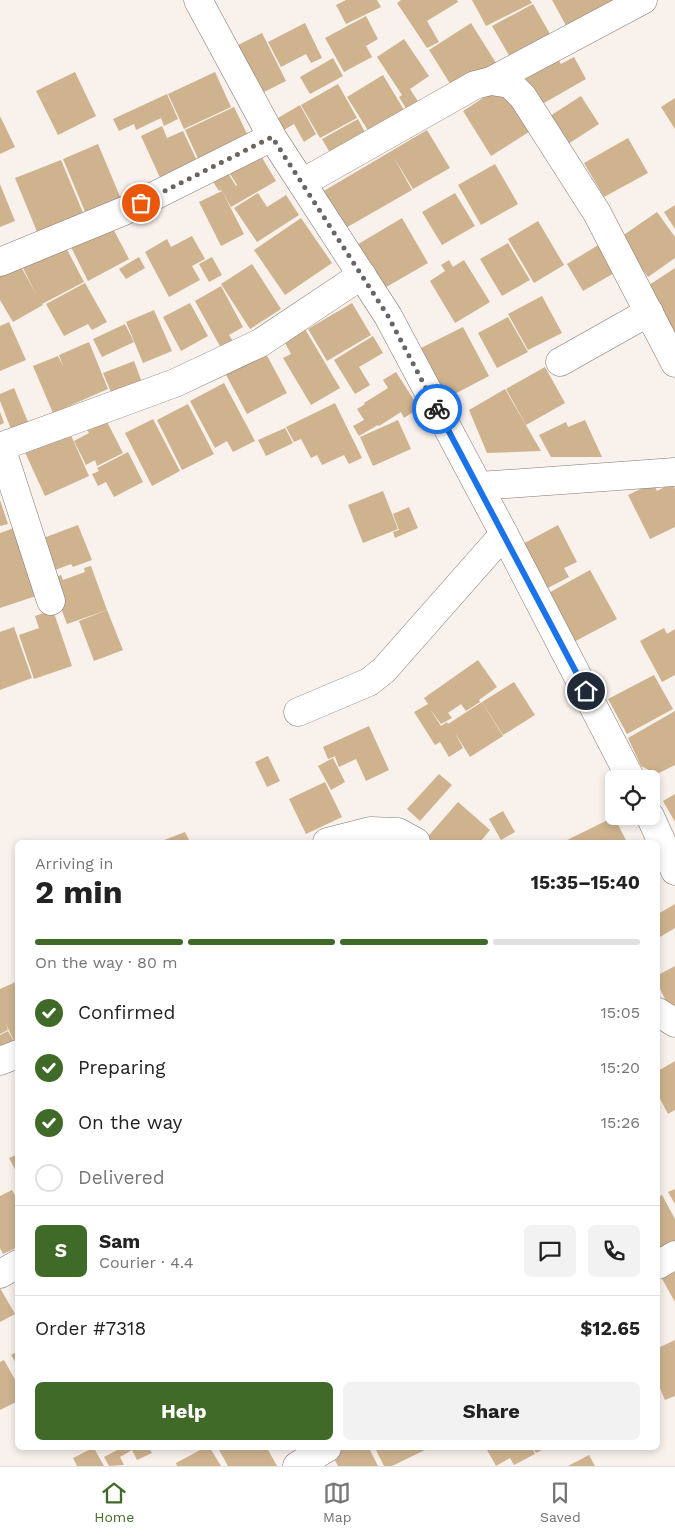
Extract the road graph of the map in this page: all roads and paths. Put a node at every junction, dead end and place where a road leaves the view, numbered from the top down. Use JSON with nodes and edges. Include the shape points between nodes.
{"nodes":[{"id":1,"x":198,"y":0,"type":"edge"},
{"id":2,"x":643,"y":0,"type":"edge"},
{"id":3,"x":491,"y":81,"type":"junction"},
{"id":4,"x":272,"y":137,"type":"junction"},
{"id":5,"x":302,"y":183,"type":"junction"},
{"id":6,"x":0,"y":262,"type":"edge"},
{"id":7,"x":362,"y":275,"type":"junction"},
{"id":8,"x":649,"y":312,"type":"junction"},
{"id":9,"x":560,"y":362,"type":"dead end"},
{"id":10,"x":675,"y":363,"type":"edge"},
{"id":11,"x":1,"y":447,"type":"edge"},
{"id":12,"x":675,"y":472,"type":"edge"},
{"id":13,"x":478,"y":486,"type":"junction"},
{"id":14,"x":504,"y":534,"type":"junction"},
{"id":15,"x":51,"y":601,"type":"dead end"},
{"id":16,"x":298,"y":712,"type":"dead end"},
{"id":17,"x":626,"y":770,"type":"edge"},
{"id":18,"x":654,"y":825,"type":"edge"},
{"id":19,"x":335,"y":840,"type":"edge"},
{"id":20,"x":412,"y":840,"type":"edge"},
{"id":21,"x":675,"y":870,"type":"edge"},
{"id":22,"x":660,"y":1013,"type":"edge"},
{"id":23,"x":675,"y":1023,"type":"edge"},
{"id":24,"x":15,"y":1055,"type":"edge"},
{"id":25,"x":0,"y":1061,"type":"edge"},
{"id":26,"x":675,"y":1255,"type":"edge"},
{"id":27,"x":660,"y":1265,"type":"edge"},
{"id":28,"x":15,"y":1266,"type":"edge"},
{"id":29,"x":0,"y":1274,"type":"edge"},
{"id":30,"x":323,"y":1450,"type":"edge"},
{"id":31,"x":297,"y":1466,"type":"edge"}],
"edges":[{"from":1,"to":4,"type":"street"},
{"from":2,"to":3,"type":"street"},
{"from":3,"to":5,"type":"street","via":[[475,85]]},
{"from":3,"to":8,"type":"street","via":[[510,84],[523,97],[598,214]]},
{"from":4,"to":5,"type":"street"},
{"from":4,"to":6,"type":"street","via":[[124,211]]},
{"from":5,"to":7,"type":"street"},
{"from":7,"to":11,"type":"street","via":[[260,343],[175,383]]},
{"from":7,"to":13,"type":"street","via":[[388,316]]},
{"from":8,"to":9,"type":"street"},
{"from":8,"to":10,"type":"street"},
{"from":11,"to":15,"type":"street"},
{"from":12,"to":13,"type":"street"},
{"from":13,"to":14,"type":"street"},
{"from":14,"to":16,"type":"street","via":[[384,670],[368,682]]},
{"from":14,"to":17,"type":"street"},
{"from":18,"to":21,"type":"street"},
{"from":19,"to":20,"type":"street","via":[[370,831],[398,832]]},
{"from":22,"to":23,"type":"street"},
{"from":24,"to":25,"type":"street"},
{"from":26,"to":27,"type":"street"},
{"from":28,"to":29,"type":"street"},
{"from":30,"to":31,"type":"street"}]}
